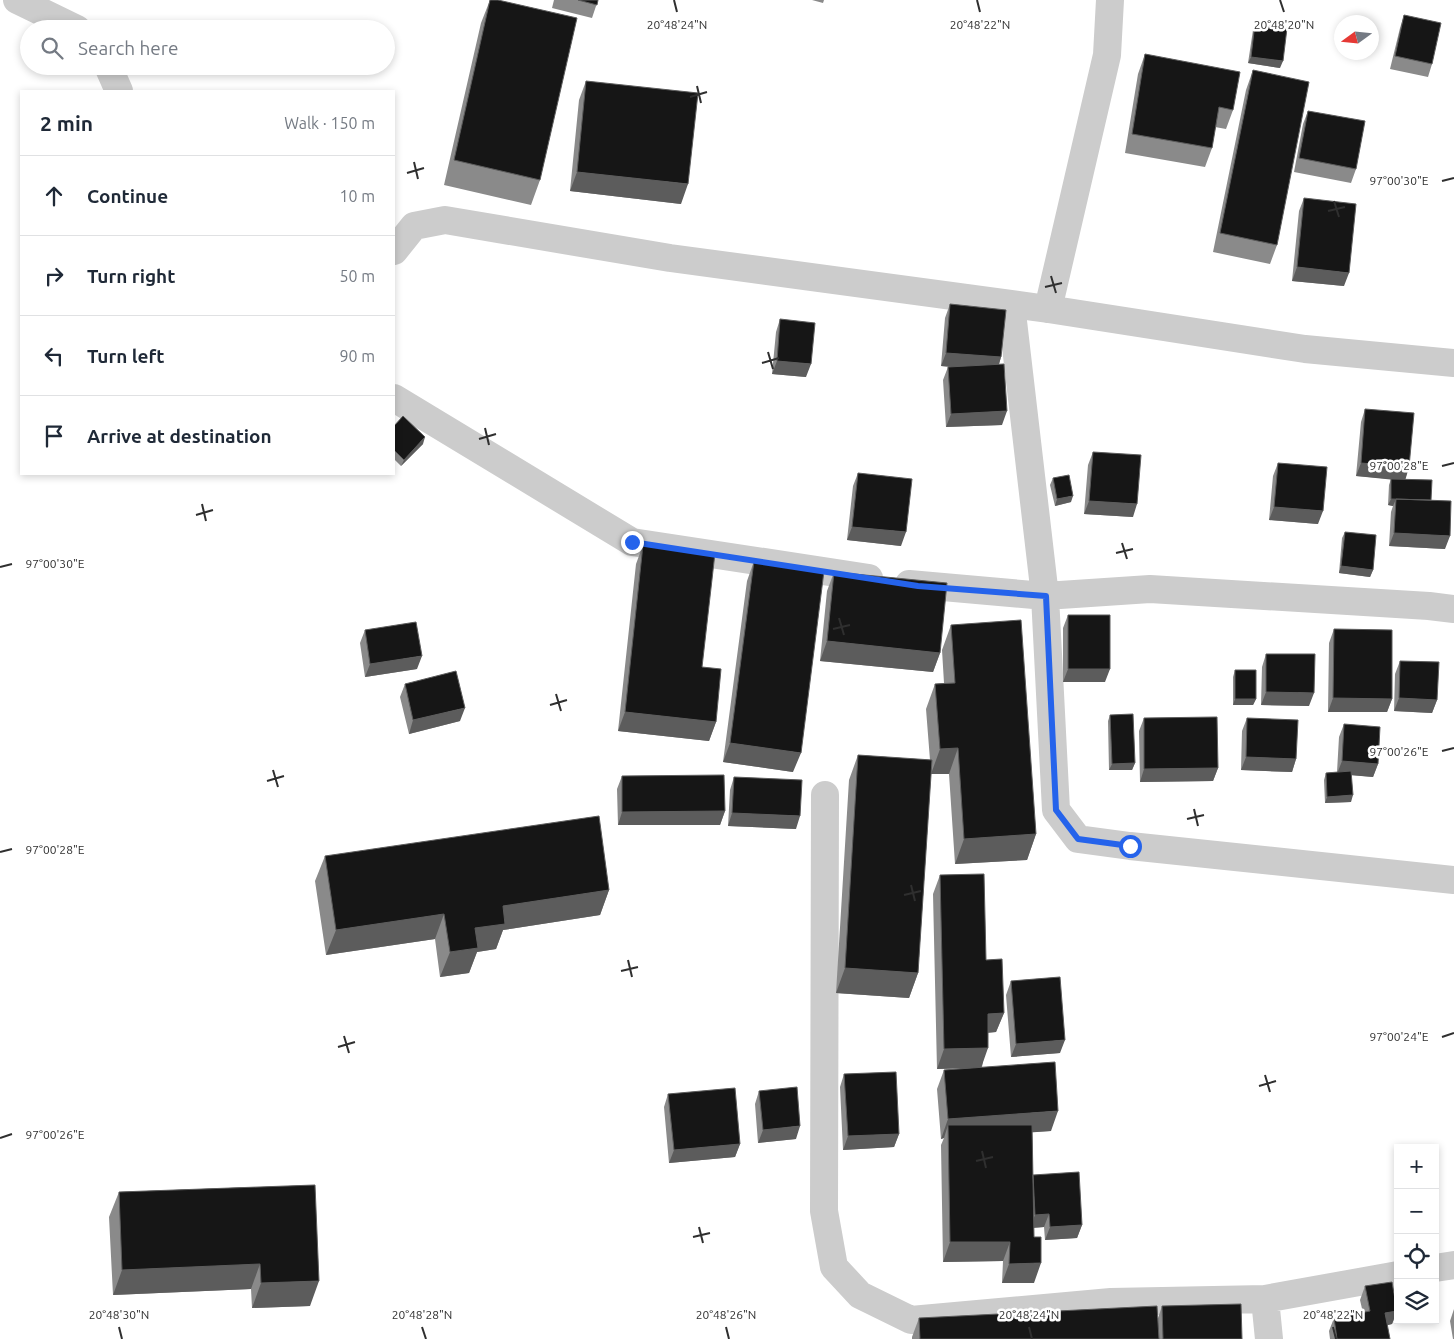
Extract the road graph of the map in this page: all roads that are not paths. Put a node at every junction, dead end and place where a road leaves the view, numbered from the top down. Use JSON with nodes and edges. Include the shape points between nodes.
{"nodes":[{"id":1,"x":17,"y":0,"type":"edge"},
{"id":2,"x":1110,"y":0,"type":"edge"},
{"id":3,"x":58,"y":20,"type":"edge"},
{"id":4,"x":112,"y":75,"type":"edge"},
{"id":5,"x":119,"y":90,"type":"edge"},
{"id":6,"x":395,"y":250,"type":"edge"},
{"id":7,"x":1011,"y":304,"type":"junction"},
{"id":8,"x":1048,"y":309,"type":"junction"},
{"id":9,"x":1454,"y":363,"type":"edge"},
{"id":10,"x":395,"y":399,"type":"edge"},
{"id":11,"x":1046,"y":596,"type":"junction"},
{"id":12,"x":1454,"y":609,"type":"edge"},
{"id":13,"x":825,"y":795,"type":"dead end"},
{"id":14,"x":1454,"y":880,"type":"edge"},
{"id":15,"x":1454,"y":1265,"type":"edge"},
{"id":16,"x":1439,"y":1267,"type":"edge"},
{"id":17,"x":1394,"y":1276,"type":"edge"},
{"id":18,"x":1265,"y":1299,"type":"junction"},
{"id":19,"x":1269,"y":1339,"type":"edge"}],
"edges":[{"from":1,"to":3,"type":"street"},
{"from":2,"to":8,"type":"street","via":[[1107,56]]},
{"from":4,"to":5,"type":"street"},
{"from":6,"to":7,"type":"street","via":[[414,226],[445,220],[670,258]]},
{"from":7,"to":8,"type":"street"},
{"from":7,"to":11,"type":"street"},
{"from":8,"to":9,"type":"street","via":[[1306,350]]},
{"from":10,"to":11,"type":"street","via":[[632,542],[918,586]]},
{"from":11,"to":12,"type":"street","via":[[1150,589]]},
{"from":11,"to":14,"type":"street","via":[[1056,810],[1078,839]]},
{"from":13,"to":18,"type":"street","via":[[824,1211],[834,1267],[860,1295],[911,1320],[1111,1302]]},
{"from":15,"to":16,"type":"street"},
{"from":17,"to":18,"type":"street"},
{"from":18,"to":19,"type":"street"}]}
